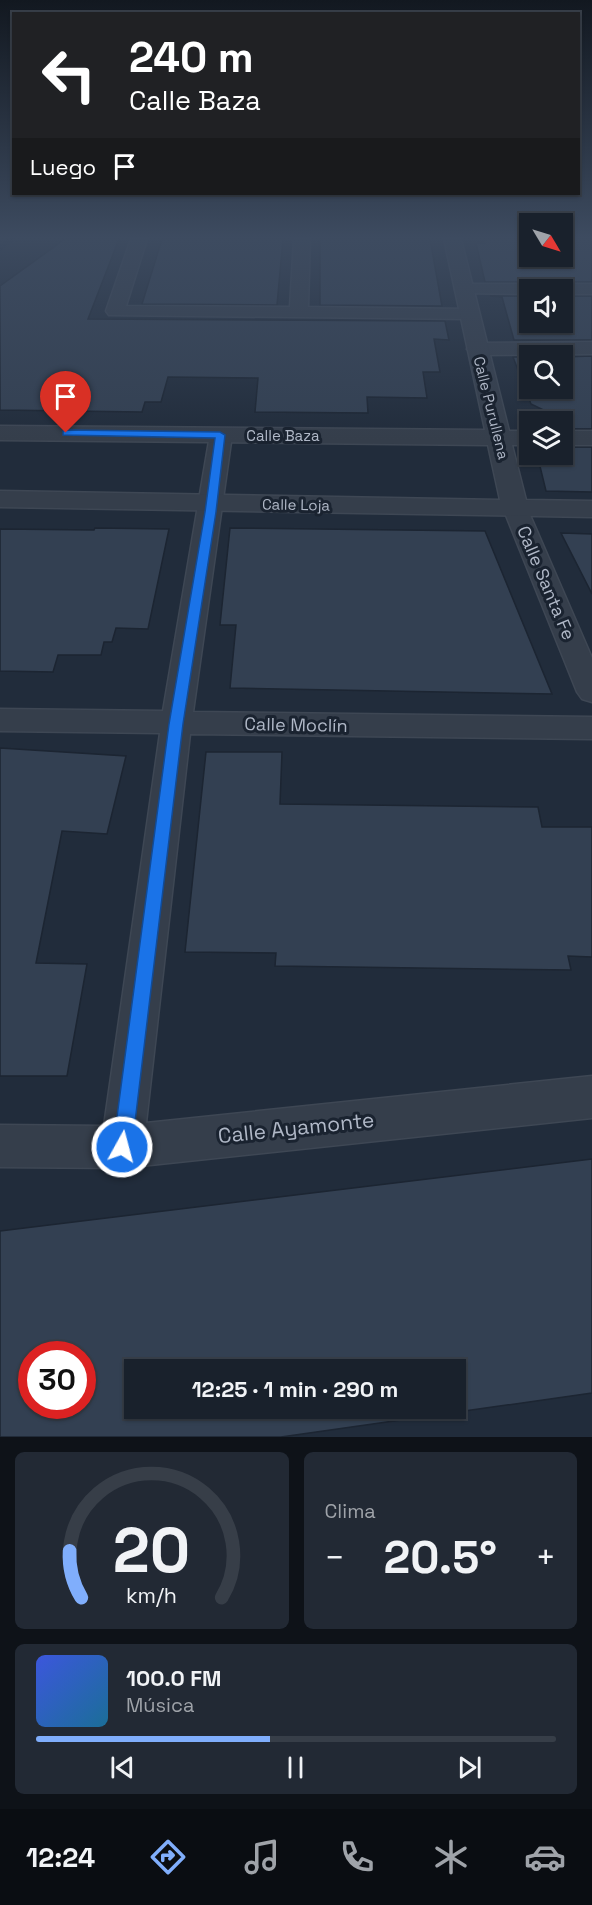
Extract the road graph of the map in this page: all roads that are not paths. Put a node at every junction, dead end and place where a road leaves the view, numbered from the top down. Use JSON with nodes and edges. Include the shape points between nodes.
{"nodes":[{"id":1,"x":117,"y":306,"type":"edge"},
{"id":2,"x":299,"y":306,"type":"edge"},
{"id":3,"x":467,"y":306,"type":"edge"},
{"id":4,"x":299,"y":311,"type":"junction"},
{"id":5,"x":468,"y":314,"type":"junction"},
{"id":6,"x":592,"y":348,"type":"edge"},
{"id":7,"x":477,"y":349,"type":"junction"},
{"id":8,"x":0,"y":433,"type":"edge"},
{"id":9,"x":220,"y":435,"type":"junction"},
{"id":10,"x":498,"y":437,"type":"junction"},
{"id":11,"x":519,"y":438,"type":"edge"},
{"id":12,"x":573,"y":438,"type":"edge"},
{"id":13,"x":592,"y":438,"type":"edge"},
{"id":14,"x":0,"y":500,"type":"edge"},
{"id":15,"x":212,"y":503,"type":"junction"},
{"id":16,"x":515,"y":508,"type":"junction"},
{"id":17,"x":592,"y":509,"type":"edge"},
{"id":18,"x":592,"y":692,"type":"edge"},
{"id":19,"x":0,"y":720,"type":"edge"},
{"id":20,"x":176,"y":724,"type":"junction"},
{"id":21,"x":592,"y":728,"type":"edge"},
{"id":22,"x":592,"y":1097,"type":"edge"},
{"id":23,"x":0,"y":1146,"type":"edge"},
{"id":24,"x":122,"y":1147,"type":"junction"}],
"edges":[{"from":1,"to":4,"type":"street","via":[[115,311]]},
{"from":2,"to":4,"type":"street"},
{"from":3,"to":5,"type":"street","name":"Calle Purullena"},
{"from":4,"to":5,"type":"street"},
{"from":5,"to":7,"type":"street","name":"Calle Purullena"},
{"from":6,"to":7,"type":"street"},
{"from":7,"to":10,"type":"street","name":"Calle Purullena"},
{"from":8,"to":9,"type":"street","name":"Calle Baza"},
{"from":9,"to":10,"type":"street","name":"Calle Baza"},
{"from":9,"to":15,"type":"street"},
{"from":10,"to":11,"type":"street","name":"Calle Baza"},
{"from":10,"to":16,"type":"street","name":"Calle Purullena"},
{"from":12,"to":13,"type":"street"},
{"from":14,"to":15,"type":"street","name":"Calle Loja"},
{"from":15,"to":16,"type":"street","name":"Calle Loja"},
{"from":15,"to":20,"type":"street"},
{"from":16,"to":17,"type":"street","name":"Calle Loja"},
{"from":16,"to":18,"type":"street","name":"Calle Santa Fe"},
{"from":19,"to":20,"type":"street","name":"Calle Moclín"},
{"from":20,"to":21,"type":"street","name":"Calle Moclín"},
{"from":20,"to":24,"type":"street"},
{"from":22,"to":24,"type":"street","name":"Calle Ayamonte"},
{"from":23,"to":24,"type":"street","name":"Calle Ayamonte"}]}
